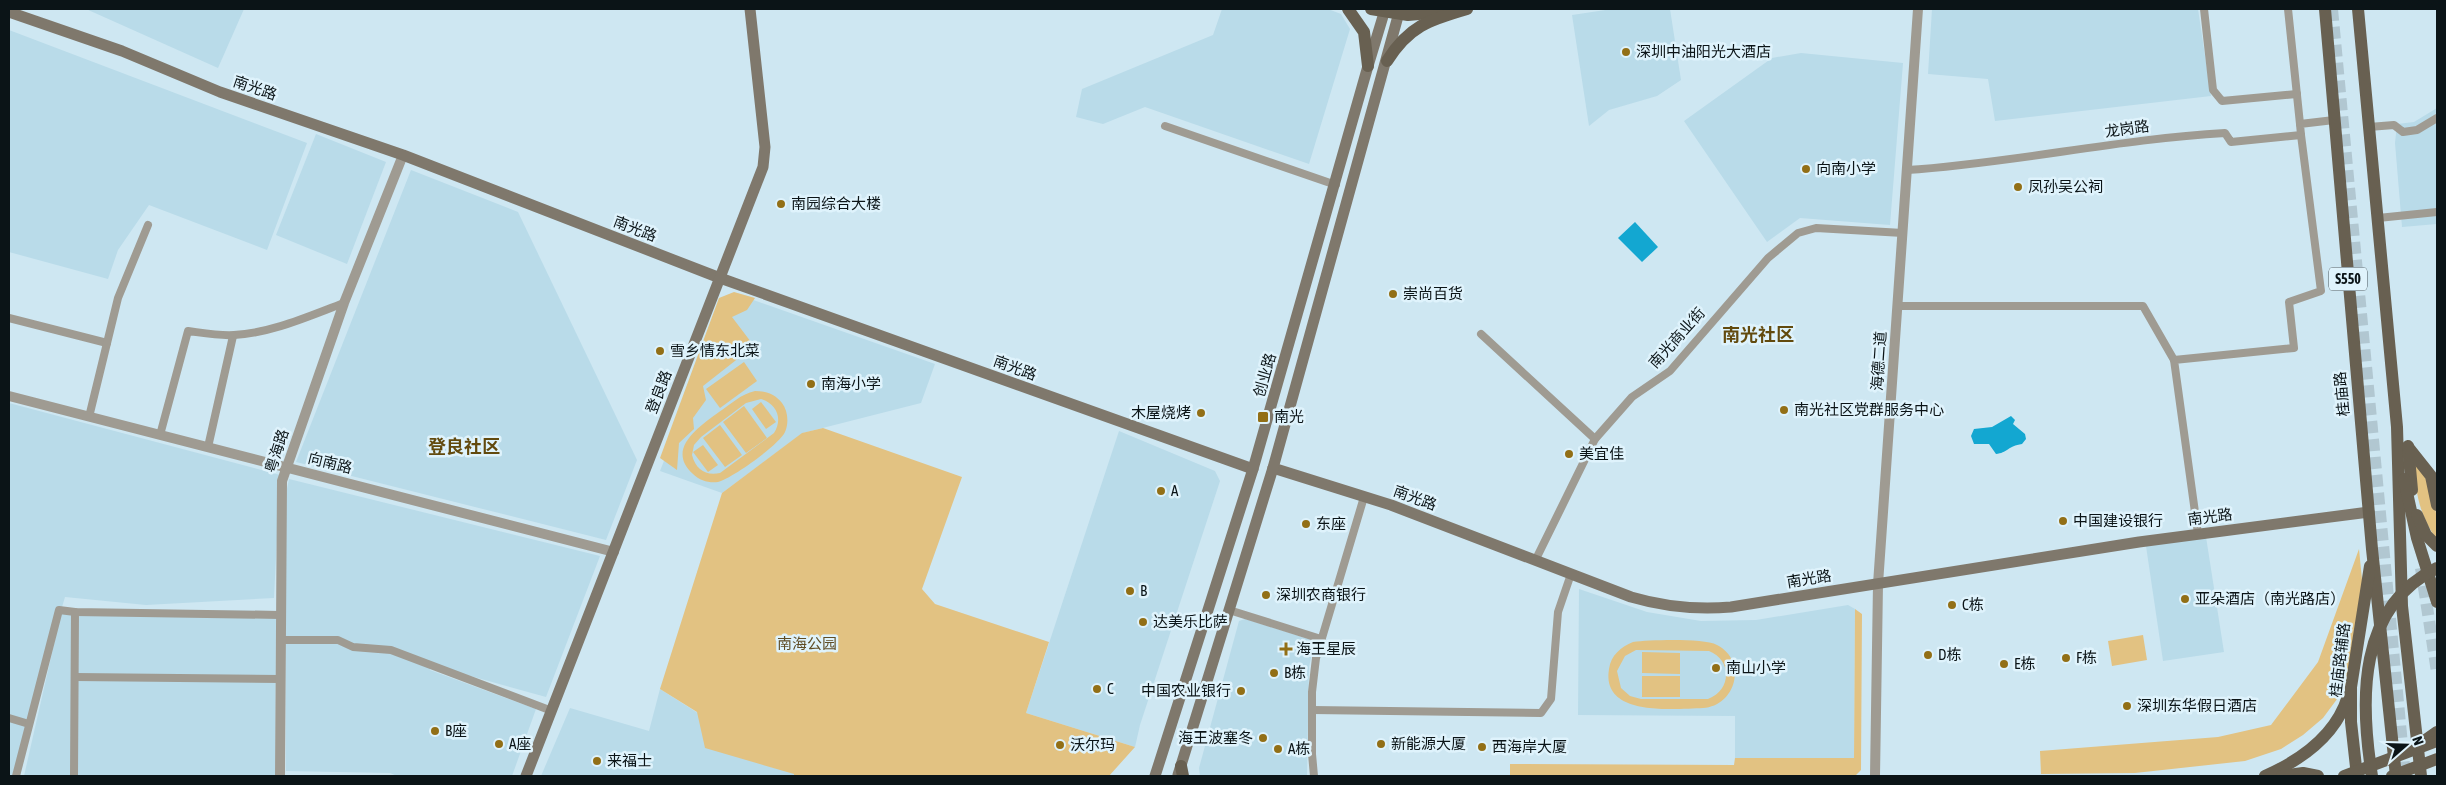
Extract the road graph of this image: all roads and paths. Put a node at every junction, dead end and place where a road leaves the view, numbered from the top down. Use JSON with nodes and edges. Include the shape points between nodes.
{"nodes":[{"id":1,"x":750,"y":9,"type":"edge"},
{"id":2,"x":1348,"y":9,"type":"edge"},
{"id":3,"x":1371,"y":9,"type":"edge"},
{"id":4,"x":1462,"y":9,"type":"edge"},
{"id":5,"x":1466,"y":9,"type":"edge"},
{"id":6,"x":1918,"y":9,"type":"edge"},
{"id":7,"x":2204,"y":9,"type":"edge"},
{"id":8,"x":2288,"y":9,"type":"edge"},
{"id":9,"x":2324,"y":9,"type":"edge"},
{"id":10,"x":2358,"y":9,"type":"edge"},
{"id":11,"x":1393,"y":11,"type":"edge"},
{"id":12,"x":9,"y":12,"type":"edge"},
{"id":13,"x":1387,"y":61,"type":"junction"},
{"id":14,"x":1368,"y":66,"type":"junction"},
{"id":15,"x":2297,"y":94,"type":"junction"},
{"id":16,"x":2437,"y":118,"type":"edge"},
{"id":17,"x":2334,"y":120,"type":"junction"},
{"id":18,"x":2300,"y":124,"type":"junction"},
{"id":19,"x":1165,"y":126,"type":"dead end"},
{"id":20,"x":2370,"y":127,"type":"junction"},
{"id":21,"x":2301,"y":135,"type":"junction"},
{"id":22,"x":403,"y":154,"type":"junction"},
{"id":23,"x":1907,"y":170,"type":"junction"},
{"id":24,"x":1336,"y":185,"type":"junction"},
{"id":25,"x":2437,"y":212,"type":"edge"},
{"id":26,"x":2378,"y":218,"type":"junction"},
{"id":27,"x":148,"y":225,"type":"dead end"},
{"id":28,"x":1903,"y":233,"type":"junction"},
{"id":29,"x":720,"y":278,"type":"junction"},
{"id":30,"x":344,"y":303,"type":"junction"},
{"id":31,"x":1898,"y":306,"type":"junction"},
{"id":32,"x":9,"y":318,"type":"edge"},
{"id":33,"x":1481,"y":334,"type":"dead end"},
{"id":34,"x":233,"y":336,"type":"junction"},
{"id":35,"x":107,"y":343,"type":"junction"},
{"id":36,"x":2174,"y":360,"type":"junction"},
{"id":37,"x":9,"y":396,"type":"edge"},
{"id":38,"x":89,"y":416,"type":"junction"},
{"id":39,"x":160,"y":435,"type":"junction"},
{"id":40,"x":1595,"y":439,"type":"junction"},
{"id":41,"x":208,"y":447,"type":"junction"},
{"id":42,"x":2402,"y":449,"type":"junction"},
{"id":43,"x":287,"y":467,"type":"junction"},
{"id":44,"x":1273,"y":468,"type":"junction"},
{"id":45,"x":1253,"y":469,"type":"junction"},
{"id":46,"x":2434,"y":477,"type":"edge"},
{"id":47,"x":1364,"y":497,"type":"junction"},
{"id":48,"x":2437,"y":505,"type":"edge"},
{"id":49,"x":2369,"y":512,"type":"junction"},
{"id":50,"x":2198,"y":534,"type":"junction"},
{"id":51,"x":2437,"y":546,"type":"edge"},
{"id":52,"x":2372,"y":549,"type":"junction"},
{"id":53,"x":614,"y":552,"type":"junction"},
{"id":54,"x":1536,"y":559,"type":"junction"},
{"id":55,"x":2437,"y":568,"type":"edge"},
{"id":56,"x":1571,"y":574,"type":"junction"},
{"id":57,"x":1878,"y":584,"type":"junction"},
{"id":58,"x":2437,"y":602,"type":"edge"},
{"id":59,"x":1229,"y":610,"type":"junction"},
{"id":60,"x":75,"y":612,"type":"junction"},
{"id":61,"x":280,"y":615,"type":"junction"},
{"id":62,"x":1321,"y":639,"type":"junction"},
{"id":63,"x":280,"y":640,"type":"junction"},
{"id":64,"x":74,"y":677,"type":"junction"},
{"id":65,"x":280,"y":679,"type":"junction"},
{"id":66,"x":2351,"y":687,"type":"junction"},
{"id":67,"x":1312,"y":710,"type":"junction"},
{"id":68,"x":552,"y":711,"type":"junction"},
{"id":69,"x":9,"y":718,"type":"edge"},
{"id":70,"x":29,"y":724,"type":"junction"},
{"id":71,"x":2437,"y":732,"type":"edge"},
{"id":72,"x":2437,"y":742,"type":"edge"},
{"id":73,"x":2409,"y":753,"type":"junction"},
{"id":74,"x":2437,"y":759,"type":"edge"},
{"id":75,"x":1180,"y":773,"type":"edge"},
{"id":76,"x":16,"y":776,"type":"edge"},
{"id":77,"x":74,"y":776,"type":"edge"},
{"id":78,"x":280,"y":776,"type":"edge"},
{"id":79,"x":526,"y":776,"type":"edge"},
{"id":80,"x":1155,"y":776,"type":"edge"},
{"id":81,"x":1314,"y":776,"type":"edge"},
{"id":82,"x":1874,"y":776,"type":"edge"},
{"id":83,"x":2265,"y":776,"type":"edge"},
{"id":84,"x":2282,"y":776,"type":"edge"},
{"id":85,"x":2318,"y":776,"type":"edge"},
{"id":86,"x":2344,"y":776,"type":"edge"},
{"id":87,"x":2357,"y":776,"type":"edge"},
{"id":88,"x":2372,"y":776,"type":"edge"},
{"id":89,"x":2392,"y":776,"type":"edge"},
{"id":90,"x":2396,"y":776,"type":"edge"},
{"id":91,"x":2421,"y":776,"type":"edge"}],
"edges":[{"from":1,"to":29,"type":"main road","name":"登良路","via":[[765,161]]},
{"from":2,"to":14,"type":"main road","via":[[1364,32]]},
{"from":3,"to":11,"type":"main road"},
{"from":4,"to":11,"type":"main road"},
{"from":5,"to":13,"type":"main road","via":[[1414,29]]},
{"from":6,"to":23,"type":"street","name":"海德二道"},
{"from":7,"to":15,"type":"street","via":[[2213,90],[2217,97],[2222,101]]},
{"from":8,"to":15,"type":"street"},
{"from":9,"to":17,"type":"main road","name":"桂庙路","number":"S550"},
{"from":10,"to":20,"type":"main road","number":"S550"},
{"from":11,"to":13,"type":"main road"},
{"from":11,"to":14,"type":"main road","name":"创业路"},
{"from":12,"to":22,"type":"main road","name":"南光路","via":[[122,51],[220,92]]},
{"from":13,"to":44,"type":"main road"},
{"from":14,"to":24,"type":"main road","name":"创业路"},
{"from":15,"to":18,"type":"street"},
{"from":16,"to":20,"type":"street","via":[[2417,130],[2403,132],[2394,125]]},
{"from":17,"to":18,"type":"street"},
{"from":17,"to":49,"type":"main road","name":"桂庙路","number":"S550"},
{"from":18,"to":21,"type":"street"},
{"from":19,"to":24,"type":"street"},
{"from":20,"to":26,"type":"main road","number":"S550"},
{"from":21,"to":23,"type":"street","name":"龙岗路","via":[[2231,142],[2225,133],[2172,136]]},
{"from":21,"to":36,"type":"street","via":[[2321,291],[2289,302],[2294,348]]},
{"from":22,"to":29,"type":"main road","name":"南光路"},
{"from":22,"to":30,"type":"street","name":"粤海路"},
{"from":23,"to":28,"type":"street","name":"海德二道"},
{"from":24,"to":45,"type":"main road","name":"创业路"},
{"from":25,"to":26,"type":"street"},
{"from":26,"to":42,"type":"main road","number":"S550","via":[[2397,427]]},
{"from":27,"to":35,"type":"street","via":[[118,298]]},
{"from":28,"to":31,"type":"street","name":"海德二道"},
{"from":28,"to":40,"type":"street","name":"南光商业街","via":[[1822,227],[1798,233],[1754,272],[1670,371],[1632,397]]},
{"from":29,"to":45,"type":"main road","name":"南光路"},
{"from":29,"to":53,"type":"main road","name":"登良路"},
{"from":30,"to":34,"type":"street","via":[[282,326]]},
{"from":30,"to":43,"type":"street","name":"粤海路"},
{"from":31,"to":36,"type":"street","via":[[2143,306]]},
{"from":31,"to":57,"type":"street","name":"海德二道"},
{"from":32,"to":35,"type":"street"},
{"from":33,"to":40,"type":"street"},
{"from":34,"to":39,"type":"street","via":[[188,331]]},
{"from":34,"to":41,"type":"street"},
{"from":35,"to":38,"type":"street"},
{"from":36,"to":50,"type":"street"},
{"from":37,"to":38,"type":"street","name":"向南路"},
{"from":38,"to":39,"type":"street","name":"向南路"},
{"from":39,"to":41,"type":"street","name":"向南路"},
{"from":40,"to":54,"type":"street","name":"南光商业街"},
{"from":41,"to":43,"type":"street","name":"向南路"},
{"from":42,"to":46,"type":"main road"},
{"from":42,"to":51,"type":"main road","via":[[2417,514],[2426,535]]},
{"from":42,"to":58,"type":"main road","via":[[2417,538]]},
{"from":42,"to":91,"type":"main road","number":"S550","via":[[2402,606]]},
{"from":43,"to":53,"type":"street","name":"向南路"},
{"from":43,"to":61,"type":"street","name":"粤海路","via":[[281,494]]},
{"from":44,"to":47,"type":"main road","name":"南光路"},
{"from":44,"to":59,"type":"main road"},
{"from":45,"to":80,"type":"main road","name":"创业路"},
{"from":46,"to":48,"type":"main road"},
{"from":47,"to":54,"type":"main road","name":"南光路"},
{"from":47,"to":62,"type":"street"},
{"from":49,"to":50,"type":"main road","name":"南光路"},
{"from":49,"to":52,"type":"main road","name":"桂庙路","number":"S550"},
{"from":50,"to":57,"type":"main road","name":"南光路"},
{"from":52,"to":66,"type":"main road","name":"桂庙路辅路"},
{"from":52,"to":90,"type":"main road","name":"桂庙路","number":"S550"},
{"from":53,"to":68,"type":"main road","name":"登良路"},
{"from":54,"to":56,"type":"main road","name":"南光路"},
{"from":55,"to":88,"type":"main road","bridge":true,"via":[[2416,581],[2395,602],[2372,647],[2365,700]]},
{"from":56,"to":57,"type":"main road","name":"南光路","via":[[1640,600],[1690,609],[1731,607]]},
{"from":56,"to":67,"type":"street","via":[[1558,612],[1551,699],[1541,713]]},
{"from":57,"to":82,"type":"street","name":"海德二道"},
{"from":59,"to":62,"type":"street"},
{"from":59,"to":75,"type":"main road"},
{"from":60,"to":61,"type":"street"},
{"from":60,"to":64,"type":"street"},
{"from":60,"to":70,"type":"street","via":[[60,610]]},
{"from":61,"to":63,"type":"street","name":"粤海路"},
{"from":62,"to":67,"type":"street","via":[[1312,676]]},
{"from":63,"to":65,"type":"street","name":"粤海路"},
{"from":63,"to":68,"type":"street","via":[[338,640],[353,647],[391,650]]},
{"from":64,"to":65,"type":"street"},
{"from":64,"to":77,"type":"street"},
{"from":65,"to":78,"type":"street","name":"粤海路"},
{"from":66,"to":83,"type":"main road","via":[[2327,734],[2295,761]]},
{"from":66,"to":87,"type":"main road","name":"桂庙路辅路"},
{"from":67,"to":81,"type":"street"},
{"from":68,"to":79,"type":"main road","name":"登良路"},
{"from":69,"to":70,"type":"street"},
{"from":70,"to":76,"type":"street"},
{"from":71,"to":73,"type":"main road","bridge":true},
{"from":72,"to":73,"type":"main road","bridge":true},
{"from":73,"to":86,"type":"main road","bridge":true},
{"from":74,"to":89,"type":"main road","bridge":true},
{"from":84,"to":85,"type":"main road","via":[[2303,773]]}]}
